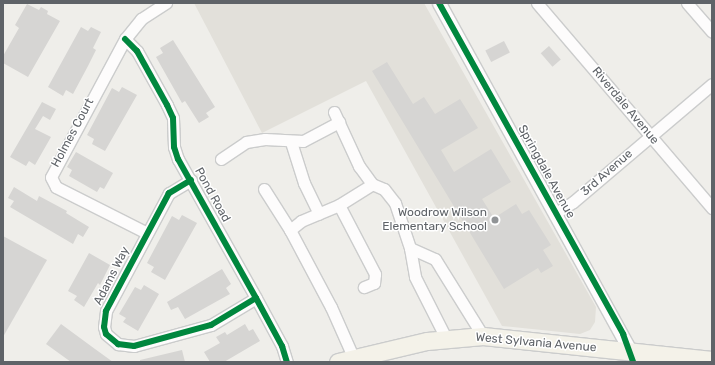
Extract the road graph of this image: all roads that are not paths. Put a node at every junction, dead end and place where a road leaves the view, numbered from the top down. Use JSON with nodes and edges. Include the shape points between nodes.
{"nodes":[{"id":1,"x":166,"y":3,"type":"edge"},
{"id":2,"x":439,"y":3,"type":"edge"},
{"id":3,"x":537,"y":3,"type":"edge"},
{"id":4,"x":687,"y":3,"type":"edge"},
{"id":5,"x":712,"y":32,"type":"edge"},
{"id":6,"x":125,"y":39,"type":"junction"},
{"id":7,"x":712,"y":84,"type":"edge"},
{"id":8,"x":334,"y":112,"type":"dead end"},
{"id":9,"x":339,"y":122,"type":"junction"},
{"id":10,"x":651,"y":136,"type":"junction"},
{"id":11,"x":291,"y":142,"type":"junction"},
{"id":12,"x":222,"y":159,"type":"dead end"},
{"id":13,"x":191,"y":180,"type":"junction"},
{"id":14,"x":372,"y":184,"type":"junction"},
{"id":15,"x":264,"y":189,"type":"dead end"},
{"id":16,"x":339,"y":205,"type":"junction"},
{"id":17,"x":712,"y":208,"type":"edge"},
{"id":18,"x":556,"y":213,"type":"junction"},
{"id":19,"x":319,"y":214,"type":"junction"},
{"id":20,"x":290,"y":230,"type":"junction"},
{"id":21,"x":147,"y":233,"type":"junction"},
{"id":22,"x":410,"y":248,"type":"junction"},
{"id":23,"x":364,"y":287,"type":"dead end"},
{"id":24,"x":256,"y":298,"type":"junction"},
{"id":25,"x":483,"y":336,"type":"junction"},
{"id":26,"x":446,"y":338,"type":"junction"},
{"id":27,"x":632,"y":357,"type":"edge"},
{"id":28,"x":346,"y":360,"type":"edge"},
{"id":29,"x":712,"y":360,"type":"edge"},
{"id":30,"x":287,"y":362,"type":"edge"}],
"edges":[{"from":1,"to":6,"type":"street","name":"Holmes Court","via":[[141,19]]},
{"from":2,"to":18,"type":"street","name":"Springdale Avenue"},
{"from":3,"to":10,"type":"street","name":"Riverdale Avenue"},
{"from":4,"to":5,"type":"street"},
{"from":6,"to":13,"type":"street","name":"Pond Road","via":[[137,51],[170,111],[176,154]]},
{"from":6,"to":21,"type":"street","name":"Holmes Court","via":[[51,177],[56,187]]},
{"from":7,"to":10,"type":"street","name":"3rd Avenue"},
{"from":8,"to":9,"type":"street"},
{"from":9,"to":11,"type":"street","via":[[303,142]]},
{"from":9,"to":14,"type":"street","via":[[359,166]]},
{"from":10,"to":17,"type":"street","name":"Riverdale Avenue"},
{"from":10,"to":18,"type":"street","name":"3rd Avenue","via":[[573,202]]},
{"from":11,"to":12,"type":"street","via":[[265,139],[246,142]]},
{"from":11,"to":19,"type":"street","via":[[304,183]]},
{"from":13,"to":21,"type":"street","name":"Adams Way","via":[[169,193]]},
{"from":13,"to":24,"type":"street","name":"Pond Road"},
{"from":14,"to":16,"type":"street"},
{"from":14,"to":22,"type":"street","via":[[384,189],[395,203]]},
{"from":15,"to":20,"type":"street"},
{"from":16,"to":19,"type":"street"},
{"from":16,"to":23,"type":"street","via":[[375,274],[374,283]]},
{"from":18,"to":27,"type":"street","name":"Springdale Avenue"},
{"from":19,"to":20,"type":"street","via":[[301,221]]},
{"from":20,"to":28,"type":"street","via":[[331,307]]},
{"from":21,"to":24,"type":"street","name":"Adams Way","via":[[104,318],[106,334],[118,344],[134,346],[196,331]]},
{"from":22,"to":25,"type":"street","via":[[435,260]]},
{"from":22,"to":26,"type":"street","via":[[415,277]]},
{"from":24,"to":30,"type":"street","name":"Pond Road","via":[[282,346]]},
{"from":25,"to":26,"type":"main road","name":"West Sylvania Avenue"},
{"from":25,"to":27,"type":"main road","name":"West Sylvania Avenue"},
{"from":26,"to":28,"type":"main road","name":"West Sylvania Avenue"},
{"from":27,"to":29,"type":"main road","name":"West Sylvania Avenue"}]}
